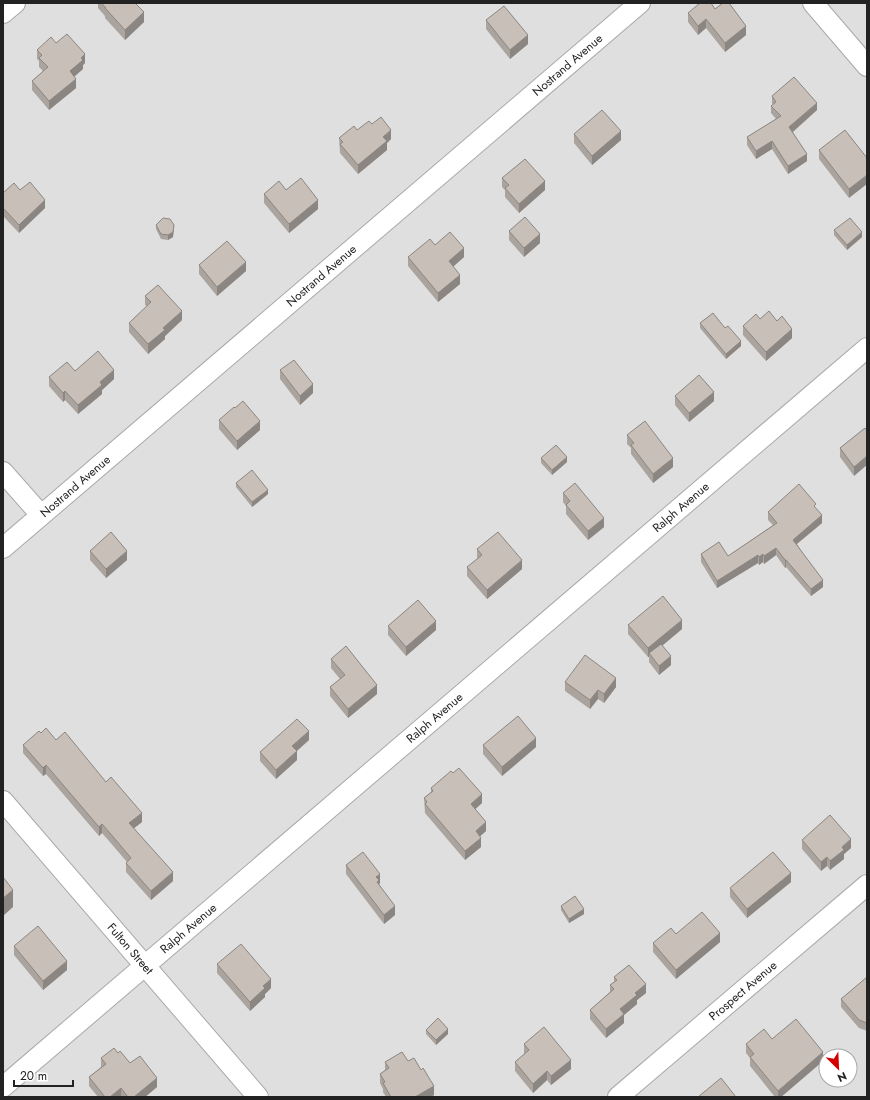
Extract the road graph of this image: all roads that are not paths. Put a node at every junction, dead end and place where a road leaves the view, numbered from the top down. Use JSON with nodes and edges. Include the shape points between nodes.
{"nodes":[{"id":1,"x":15,"y":3,"type":"edge"},
{"id":2,"x":640,"y":3,"type":"edge"},
{"id":3,"x":814,"y":3,"type":"edge"},
{"id":4,"x":3,"y":14,"type":"edge"},
{"id":5,"x":867,"y":66,"type":"edge"},
{"id":6,"x":867,"y":348,"type":"edge"},
{"id":7,"x":3,"y":472,"type":"edge"},
{"id":8,"x":41,"y":516,"type":"junction"},
{"id":9,"x":3,"y":548,"type":"edge"},
{"id":10,"x":3,"y":801,"type":"edge"},
{"id":11,"x":867,"y":885,"type":"edge"},
{"id":12,"x":146,"y":965,"type":"junction"},
{"id":13,"x":3,"y":1087,"type":"edge"},
{"id":14,"x":258,"y":1097,"type":"edge"},
{"id":15,"x":618,"y":1097,"type":"edge"}],
"edges":[{"from":1,"to":4,"type":"street"},
{"from":2,"to":8,"type":"street","name":"Nostrand Avenue"},
{"from":3,"to":5,"type":"street"},
{"from":6,"to":12,"type":"street","name":"Ralph Avenue"},
{"from":7,"to":8,"type":"street"},
{"from":8,"to":9,"type":"street","name":"Nostrand Avenue"},
{"from":10,"to":12,"type":"street","name":"Fulton Street"},
{"from":11,"to":15,"type":"street","name":"Prospect Avenue"},
{"from":12,"to":13,"type":"street","name":"Ralph Avenue"},
{"from":12,"to":14,"type":"street","name":"Fulton Street"}]}
